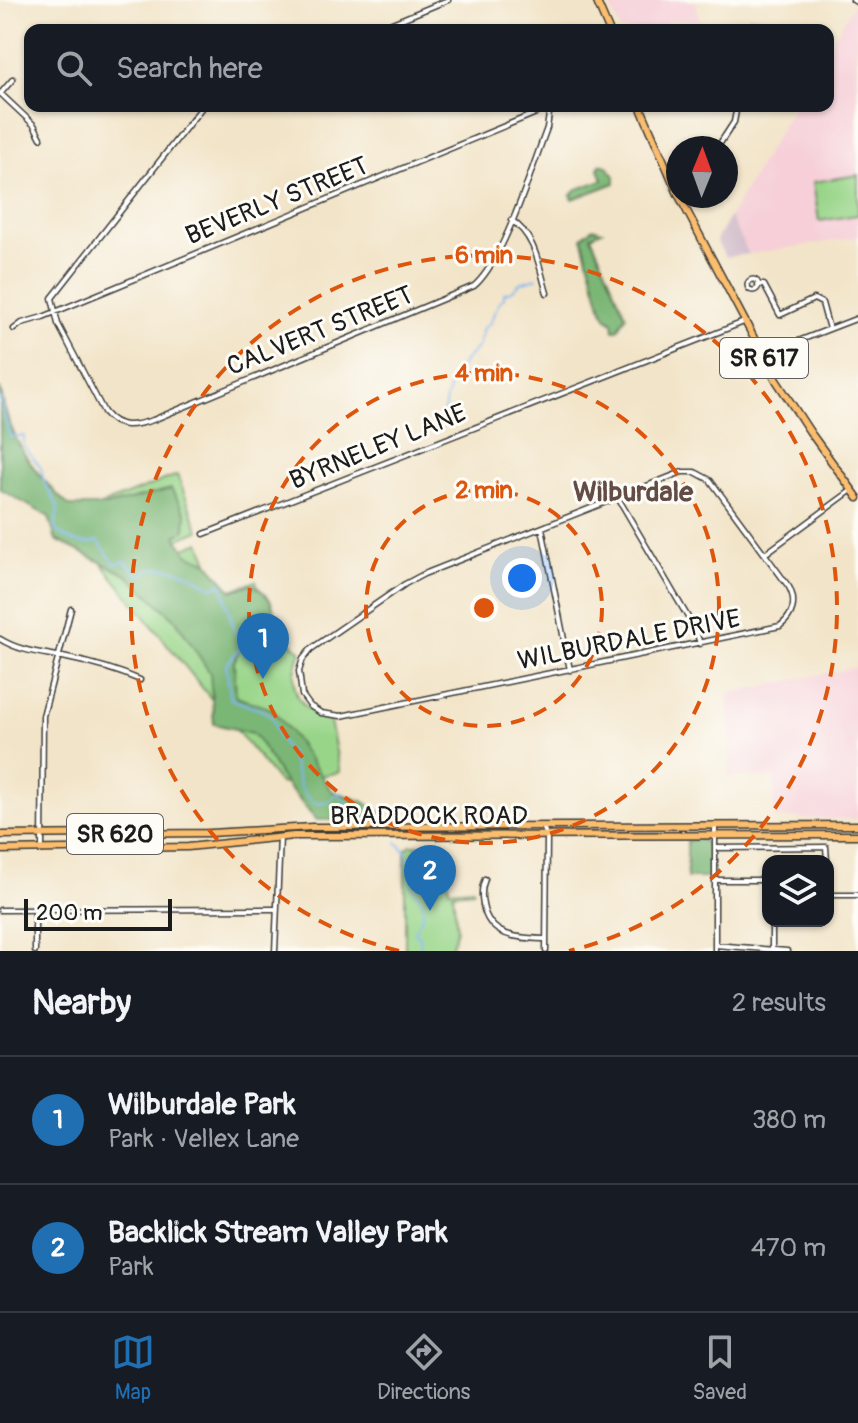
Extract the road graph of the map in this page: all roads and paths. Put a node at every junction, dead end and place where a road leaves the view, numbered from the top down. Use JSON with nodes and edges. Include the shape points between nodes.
{"nodes":[{"id":1,"x":448,"y":0,"type":"edge"},
{"id":2,"x":596,"y":0,"type":"edge"},
{"id":3,"x":390,"y":24,"type":"edge"},
{"id":4,"x":606,"y":24,"type":"edge"},
{"id":5,"x":13,"y":79,"type":"dead end"},
{"id":6,"x":0,"y":94,"type":"edge"},
{"id":7,"x":198,"y":112,"type":"edge"},
{"id":8,"x":540,"y":112,"type":"edge"},
{"id":9,"x":551,"y":112,"type":"edge"},
{"id":10,"x":643,"y":112,"type":"edge"},
{"id":11,"x":736,"y":112,"type":"edge"},
{"id":12,"x":725,"y":136,"type":"edge"},
{"id":13,"x":41,"y":138,"type":"dead end"},
{"id":14,"x":666,"y":166,"type":"edge"},
{"id":15,"x":686,"y":208,"type":"edge"},
{"id":16,"x":511,"y":220,"type":"junction"},
{"id":17,"x":758,"y":285,"type":"dead end"},
{"id":18,"x":547,"y":293,"type":"dead end"},
{"id":19,"x":53,"y":312,"type":"junction"},
{"id":20,"x":858,"y":318,"type":"edge"},
{"id":21,"x":744,"y":322,"type":"junction"},
{"id":22,"x":14,"y":329,"type":"dead end"},
{"id":23,"x":829,"y":329,"type":"junction"},
{"id":24,"x":762,"y":355,"type":"junction"},
{"id":25,"x":852,"y":490,"type":"junction"},
{"id":26,"x":618,"y":498,"type":"junction"},
{"id":27,"x":858,"y":498,"type":"edge"},
{"id":28,"x":542,"y":528,"type":"junction"},
{"id":29,"x":204,"y":534,"type":"dead end"},
{"id":30,"x":765,"y":554,"type":"junction"},
{"id":31,"x":71,"y":609,"type":"dead end"},
{"id":32,"x":0,"y":639,"type":"edge"},
{"id":33,"x":700,"y":644,"type":"junction"},
{"id":34,"x":58,"y":656,"type":"junction"},
{"id":35,"x":570,"y":670,"type":"junction"},
{"id":36,"x":140,"y":680,"type":"dead end"},
{"id":37,"x":858,"y":825,"type":"edge"},
{"id":38,"x":715,"y":826,"type":"junction"},
{"id":39,"x":543,"y":827,"type":"junction"},
{"id":40,"x":280,"y":828,"type":"junction"},
{"id":41,"x":0,"y":835,"type":"edge"},
{"id":42,"x":42,"y":835,"type":"junction"},
{"id":43,"x":715,"y":835,"type":"junction"},
{"id":44,"x":858,"y":835,"type":"edge"},
{"id":45,"x":547,"y":836,"type":"junction"},
{"id":46,"x":280,"y":837,"type":"junction"},
{"id":47,"x":715,"y":848,"type":"junction"},
{"id":48,"x":0,"y":850,"type":"edge"},
{"id":49,"x":42,"y":850,"type":"junction"},
{"id":50,"x":827,"y":855,"type":"edge"},
{"id":51,"x":485,"y":879,"type":"dead end"},
{"id":52,"x":715,"y":880,"type":"junction"},
{"id":53,"x":762,"y":880,"type":"edge"},
{"id":54,"x":834,"y":895,"type":"edge"},
{"id":55,"x":858,"y":895,"type":"edge"},
{"id":56,"x":277,"y":909,"type":"junction"},
{"id":57,"x":0,"y":910,"type":"edge"},
{"id":58,"x":35,"y":910,"type":"junction"},
{"id":59,"x":772,"y":927,"type":"edge"},
{"id":60,"x":545,"y":939,"type":"junction"},
{"id":61,"x":715,"y":948,"type":"edge"},
{"id":62,"x":758,"y":949,"type":"edge"},
{"id":63,"x":772,"y":949,"type":"junction"},
{"id":64,"x":35,"y":951,"type":"edge"},
{"id":65,"x":275,"y":951,"type":"edge"},
{"id":66,"x":546,"y":951,"type":"edge"},
{"id":67,"x":787,"y":951,"type":"edge"}],
"edges":[{"from":1,"to":3,"type":"street"},
{"from":2,"to":4,"type":"main road"},
{"from":5,"to":6,"type":"street"},
{"from":6,"to":13,"type":"street"},
{"from":7,"to":19,"type":"street","via":[[54,294]]},
{"from":8,"to":19,"type":"street","name":"BEVERLY STREET"},
{"from":9,"to":16,"type":"street","name":"CALVERT STREET"},
{"from":10,"to":14,"type":"main road","number":"SR 617"},
{"from":11,"to":12,"type":"street"},
{"from":15,"to":21,"type":"main road","number":"SR 617"},
{"from":16,"to":18,"type":"street","via":[[532,243]]},
{"from":16,"to":19,"type":"street","name":"CALVERT STREET","via":[[493,265],[467,290],[132,426],[107,417]]},
{"from":17,"to":23,"type":"street","via":[[764,285],[780,315],[814,299],[822,303]]},
{"from":19,"to":22,"type":"street","name":"BEVERLY STREET"},
{"from":20,"to":23,"type":"street"},
{"from":21,"to":24,"type":"main road","number":"SR 617"},
{"from":21,"to":29,"type":"street","name":"BYRNELEY LANE"},
{"from":23,"to":24,"type":"street"},
{"from":24,"to":25,"type":"main road","number":"SR 617"},
{"from":25,"to":27,"type":"main road","number":"SR 617"},
{"from":25,"to":30,"type":"street"},
{"from":26,"to":28,"type":"street"},
{"from":26,"to":30,"type":"street","via":[[682,472],[701,474]]},
{"from":26,"to":33,"type":"street"},
{"from":28,"to":35,"type":"street"},
{"from":28,"to":35,"type":"street","name":"WILBURDALE DRIVE","via":[[410,581],[311,649],[298,678],[310,706],[341,716]]},
{"from":30,"to":33,"type":"street","name":"WILBURDALE DRIVE","via":[[792,592],[788,619],[774,629]]},
{"from":31,"to":34,"type":"street"},
{"from":32,"to":34,"type":"street"},
{"from":33,"to":35,"type":"street","name":"WILBURDALE DRIVE"},
{"from":34,"to":36,"type":"street"},
{"from":34,"to":42,"type":"street","via":[[41,729]]},
{"from":37,"to":38,"type":"main road","name":"BRADDOCK ROAD","number":"SR 620"},
{"from":38,"to":39,"type":"main road","name":"BRADDOCK ROAD","number":"SR 620"},
{"from":38,"to":43,"type":"street"},
{"from":39,"to":40,"type":"main road","name":"BRADDOCK ROAD","number":"SR 620"},
{"from":39,"to":45,"type":"street"},
{"from":40,"to":42,"type":"main road","name":"BRADDOCK ROAD","number":"SR 620"},
{"from":40,"to":46,"type":"street"},
{"from":41,"to":42,"type":"main road","name":"BRADDOCK ROAD","number":"SR 620"},
{"from":42,"to":49,"type":"street"},
{"from":43,"to":44,"type":"main road","name":"BRADDOCK ROAD","number":"SR 620"},
{"from":43,"to":45,"type":"main road","name":"BRADDOCK ROAD","number":"SR 620"},
{"from":43,"to":47,"type":"street"},
{"from":45,"to":46,"type":"main road","name":"BRADDOCK ROAD","number":"SR 620"},
{"from":45,"to":60,"type":"street"},
{"from":46,"to":49,"type":"main road","name":"BRADDOCK ROAD","number":"SR 620","via":[[188,847]]},
{"from":46,"to":56,"type":"street"},
{"from":47,"to":50,"type":"street","via":[[826,847]]},
{"from":47,"to":52,"type":"street"},
{"from":48,"to":49,"type":"main road","name":"BRADDOCK ROAD","number":"SR 620"},
{"from":51,"to":60,"type":"street","via":[[483,908],[493,926],[510,937]]},
{"from":52,"to":53,"type":"street"},
{"from":52,"to":61,"type":"street"},
{"from":54,"to":55,"type":"street"},
{"from":56,"to":58,"type":"street"},
{"from":56,"to":65,"type":"street"},
{"from":57,"to":58,"type":"street"},
{"from":58,"to":64,"type":"street"},
{"from":59,"to":63,"type":"street"},
{"from":60,"to":66,"type":"street"},
{"from":61,"to":62,"type":"street"},
{"from":62,"to":63,"type":"street"},
{"from":63,"to":67,"type":"street"}]}
